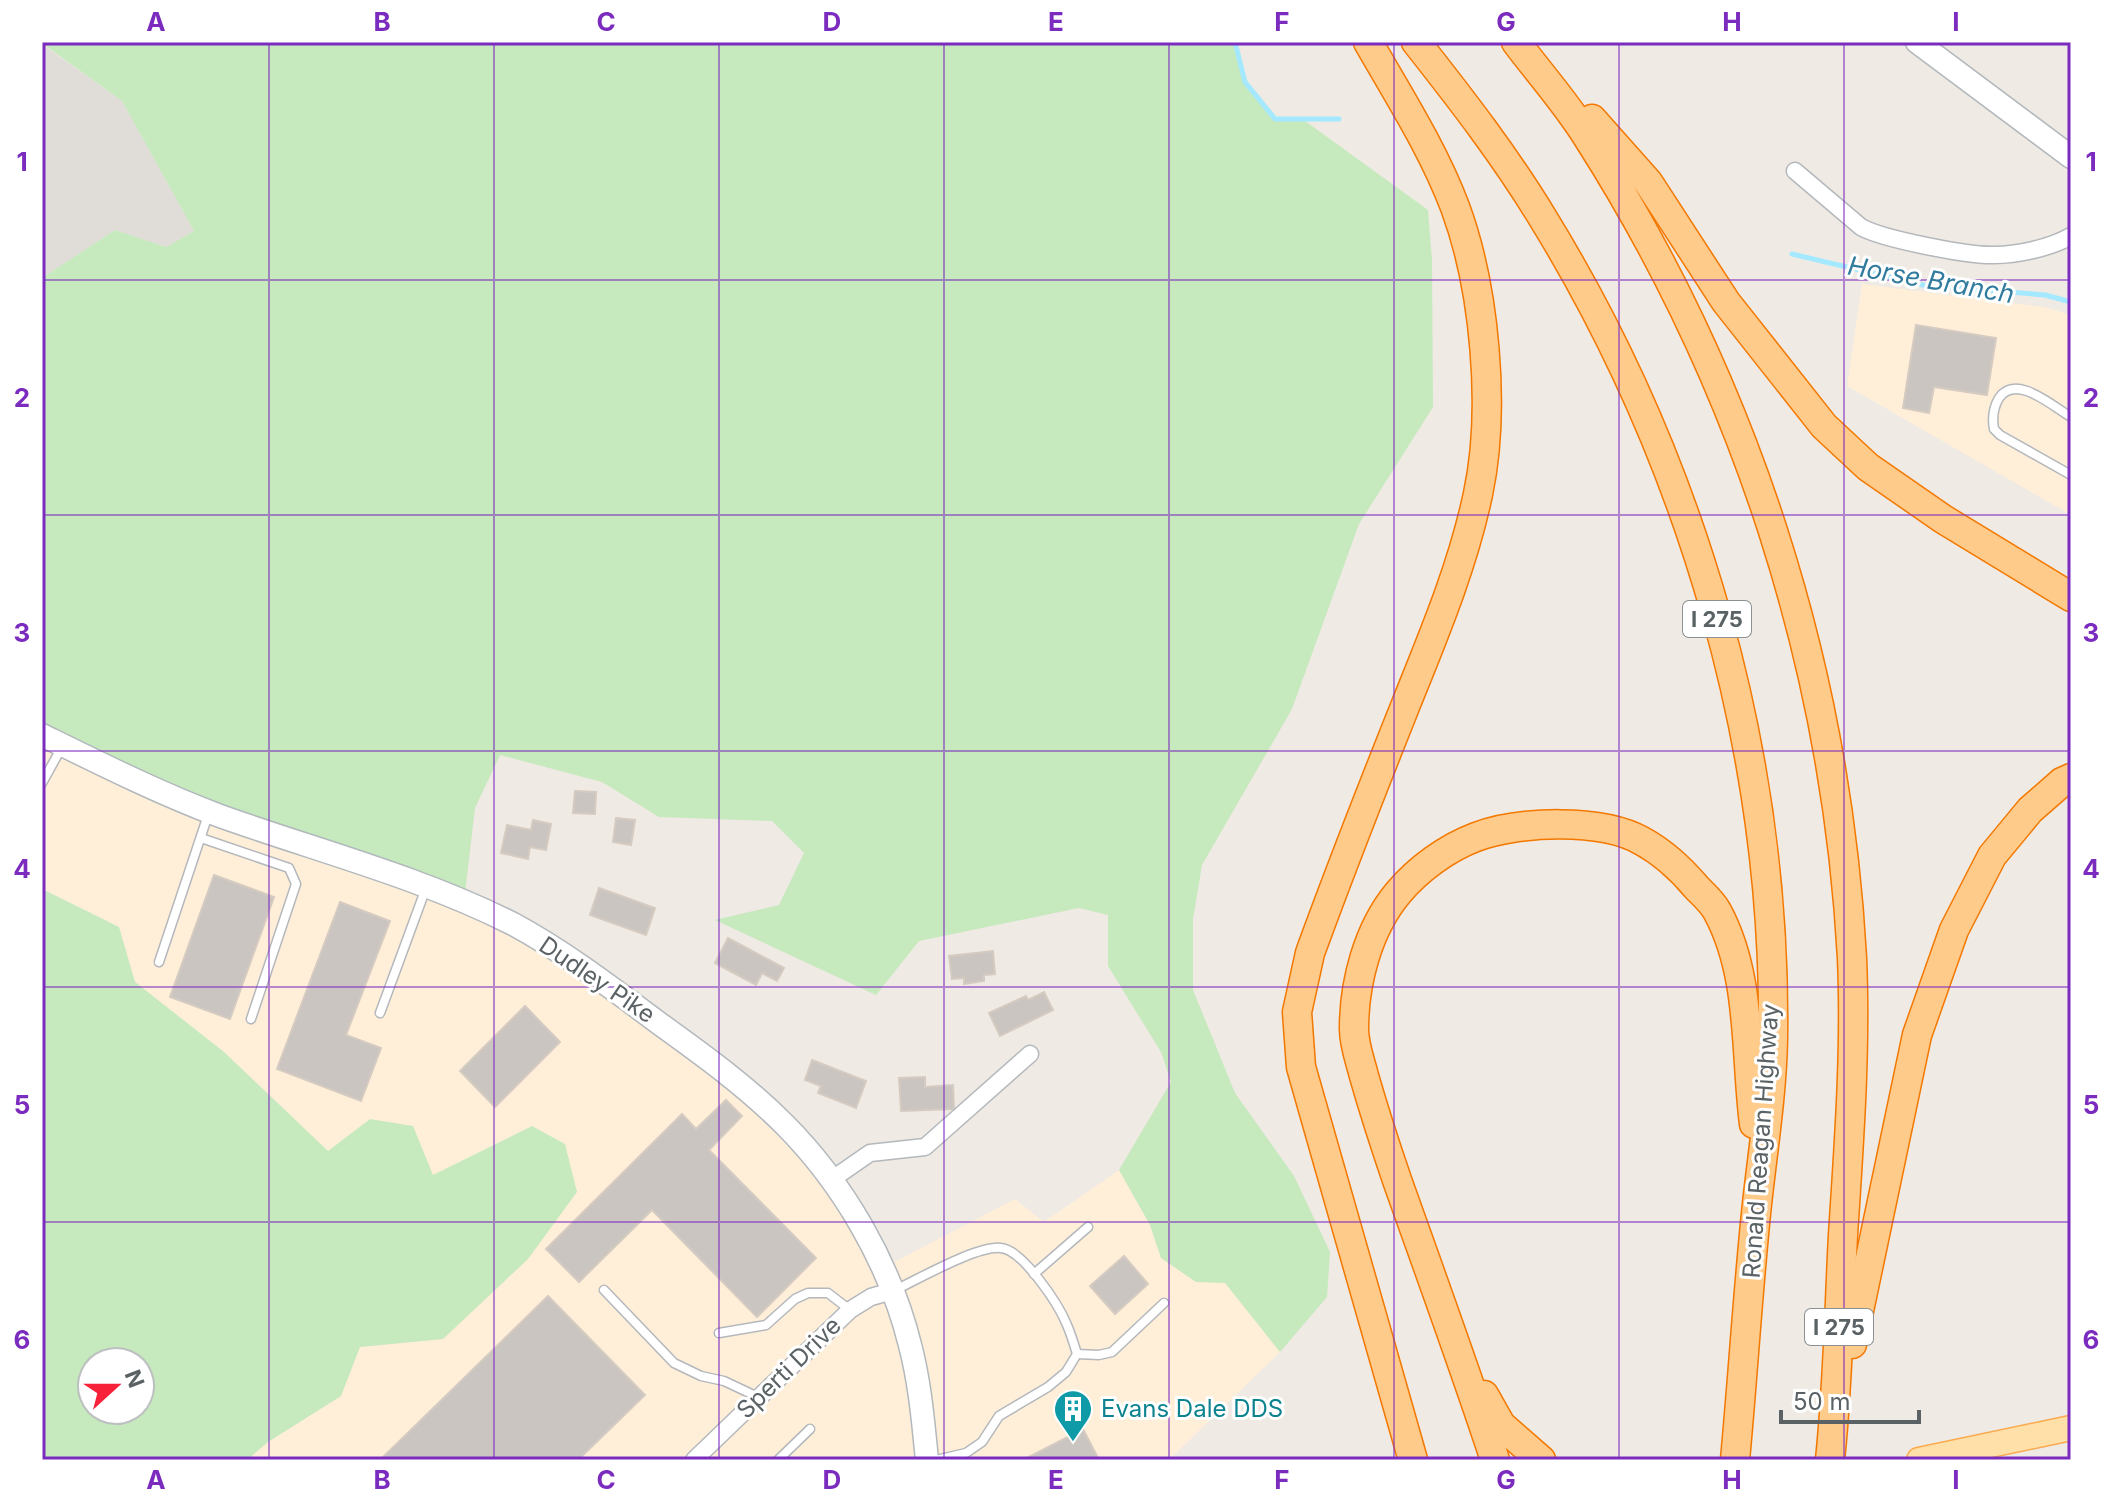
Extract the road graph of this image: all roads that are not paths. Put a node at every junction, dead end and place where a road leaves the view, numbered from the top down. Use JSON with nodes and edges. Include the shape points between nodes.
{"nodes":[{"id":1,"x":1368,"y":42,"type":"edge"},
{"id":2,"x":1416,"y":42,"type":"edge"},
{"id":3,"x":1516,"y":42,"type":"edge"},
{"id":4,"x":1525,"y":42,"type":"edge"},
{"id":5,"x":1917,"y":42,"type":"edge"},
{"id":6,"x":2071,"y":157,"type":"edge"},
{"id":7,"x":1795,"y":171,"type":"dead end"},
{"id":8,"x":2071,"y":236,"type":"edge"},
{"id":9,"x":2071,"y":417,"type":"edge"},
{"id":10,"x":2071,"y":475,"type":"edge"},
{"id":11,"x":2071,"y":597,"type":"edge"},
{"id":12,"x":42,"y":735,"type":"edge"},
{"id":13,"x":63,"y":745,"type":"junction"},
{"id":14,"x":2071,"y":778,"type":"edge"},
{"id":15,"x":42,"y":783,"type":"edge"},
{"id":16,"x":210,"y":811,"type":"junction"},
{"id":17,"x":201,"y":838,"type":"junction"},
{"id":18,"x":427,"y":888,"type":"junction"},
{"id":19,"x":159,"y":962,"type":"dead end"},
{"id":20,"x":380,"y":1013,"type":"dead end"},
{"id":21,"x":251,"y":1019,"type":"dead end"},
{"id":22,"x":1030,"y":1054,"type":"dead end"},
{"id":23,"x":1761,"y":1179,"type":"junction"},
{"id":24,"x":831,"y":1180,"type":"junction"},
{"id":25,"x":1088,"y":1227,"type":"dead end"},
{"id":26,"x":1034,"y":1274,"type":"junction"},
{"id":27,"x":604,"y":1290,"type":"dead end"},
{"id":28,"x":892,"y":1291,"type":"junction"},
{"id":29,"x":1164,"y":1303,"type":"dead end"},
{"id":30,"x":850,"y":1310,"type":"junction"},
{"id":31,"x":719,"y":1333,"type":"dead end"},
{"id":32,"x":1457,"y":1350,"type":"junction"},
{"id":33,"x":1077,"y":1354,"type":"junction"},
{"id":34,"x":758,"y":1397,"type":"junction"},
{"id":35,"x":1834,"y":1423,"type":"junction"},
{"id":36,"x":2071,"y":1428,"type":"edge"},
{"id":37,"x":810,"y":1429,"type":"dead end"},
{"id":38,"x":699,"y":1458,"type":"edge"},
{"id":39,"x":778,"y":1460,"type":"edge"},
{"id":40,"x":927,"y":1460,"type":"edge"},
{"id":41,"x":936,"y":1460,"type":"edge"},
{"id":42,"x":1413,"y":1460,"type":"edge"},
{"id":43,"x":1495,"y":1460,"type":"edge"},
{"id":44,"x":1541,"y":1460,"type":"edge"},
{"id":45,"x":1735,"y":1460,"type":"edge"},
{"id":46,"x":1830,"y":1460,"type":"edge"},
{"id":47,"x":1919,"y":1460,"type":"edge"}],
"edges":[{"from":1,"to":42,"type":"highway","via":[[1432,154],[1455,208],[1478,299],[1487,414],[1479,493],[1451,591],[1315,939],[1297,1012],[1301,1067]]},
{"from":2,"to":23,"type":"highway","name":"Ronald Reagan Highway","number":"I 275","via":[[1494,143],[1595,311],[1668,473],[1716,612],[1749,756],[1766,889],[1773,1042]]},
{"from":3,"to":35,"type":"highway","number":"I 275","via":[[1586,134],[1649,239],[1699,338],[1775,532],[1812,666],[1835,788],[1850,931],[1852,1089]]},
{"from":4,"to":11,"type":"highway","via":[[1648,182],[1726,302],[1824,426],[1868,467],[1943,519]]},
{"from":5,"to":6,"type":"street"},
{"from":7,"to":8,"type":"street","via":[[1870,232],[1990,256]]},
{"from":9,"to":10,"type":"lane","via":[[2021,387],[2002,394],[1992,419],[2000,435]]},
{"from":12,"to":13,"type":"street","name":"Dudley Pike"},
{"from":13,"to":15,"type":"lane"},
{"from":13,"to":16,"type":"street","name":"Dudley Pike","via":[[149,788]]},
{"from":14,"to":35,"type":"highway","via":[[2030,810],[1992,856],[1954,930],[1917,1035]]},
{"from":16,"to":17,"type":"lane"},
{"from":16,"to":18,"type":"street","name":"Dudley Pike"},
{"from":17,"to":19,"type":"lane"},
{"from":17,"to":21,"type":"lane","via":[[289,868],[296,884]]},
{"from":18,"to":20,"type":"lane"},
{"from":18,"to":24,"type":"street","name":"Dudley Pike","via":[[514,925],[611,988],[750,1092]]},
{"from":22,"to":24,"type":"street","via":[[925,1147],[870,1153]]},
{"from":23,"to":32,"type":"highway","via":[[1739,975],[1716,909],[1688,877],[1640,839],[1585,825],[1501,831],[1456,847],[1427,865],[1378,922],[1357,996],[1354,1030],[1376,1120]]},
{"from":23,"to":45,"type":"highway","name":"Ronald Reagan Highway","number":"I 275"},
{"from":24,"to":28,"type":"street","name":"Dudley Pike"},
{"from":25,"to":26,"type":"lane"},
{"from":26,"to":28,"type":"lane","via":[[1017,1254],[1002,1247],[979,1250]]},
{"from":26,"to":33,"type":"lane","via":[[1067,1323]]},
{"from":27,"to":34,"type":"lane","via":[[674,1363]]},
{"from":28,"to":30,"type":"street","name":"Sperti Drive"},
{"from":28,"to":40,"type":"street","name":"Dudley Pike","via":[[912,1353]]},
{"from":29,"to":33,"type":"lane","via":[[1112,1352]]},
{"from":30,"to":31,"type":"lane","via":[[828,1293],[808,1293],[766,1325]]},
{"from":30,"to":34,"type":"street","name":"Sperti Drive"},
{"from":32,"to":43,"type":"highway"},
{"from":32,"to":44,"type":"highway","via":[[1501,1425]]},
{"from":33,"to":41,"type":"lane","via":[[1048,1387],[999,1416],[982,1442],[966,1453]]},
{"from":34,"to":38,"type":"street","name":"Sperti Drive"},
{"from":35,"to":46,"type":"highway","number":"I 275"},
{"from":36,"to":47,"type":"main road"},
{"from":37,"to":39,"type":"lane"}]}
